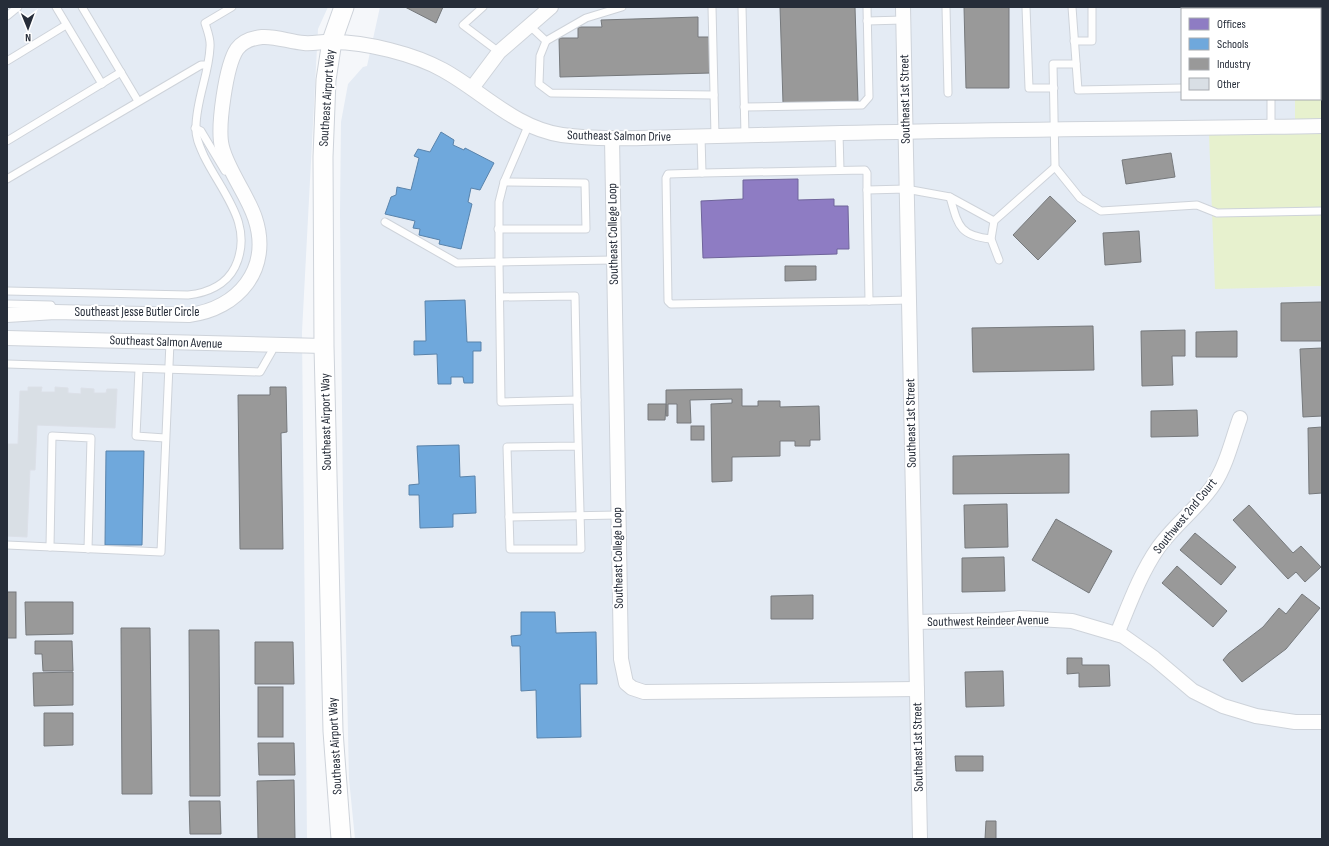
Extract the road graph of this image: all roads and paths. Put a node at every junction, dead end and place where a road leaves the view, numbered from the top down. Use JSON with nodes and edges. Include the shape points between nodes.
{"nodes":[{"id":1,"x":18,"y":7,"type":"edge"},
{"id":2,"x":56,"y":7,"type":"edge"},
{"id":3,"x":232,"y":7,"type":"edge"},
{"id":4,"x":344,"y":7,"type":"edge"},
{"id":5,"x":483,"y":7,"type":"edge"},
{"id":6,"x":550,"y":7,"type":"edge"},
{"id":7,"x":622,"y":7,"type":"edge"},
{"id":8,"x":712,"y":7,"type":"edge"},
{"id":9,"x":742,"y":7,"type":"edge"},
{"id":10,"x":867,"y":7,"type":"edge"},
{"id":11,"x":946,"y":7,"type":"edge"},
{"id":12,"x":1026,"y":7,"type":"edge"},
{"id":13,"x":1072,"y":7,"type":"edge"},
{"id":14,"x":1092,"y":7,"type":"edge"},
{"id":15,"x":84,"y":8,"type":"edge"},
{"id":16,"x":903,"y":13,"type":"edge"},
{"id":17,"x":7,"y":16,"type":"edge"},
{"id":18,"x":867,"y":21,"type":"junction"},
{"id":19,"x":66,"y":25,"type":"junction"},
{"id":20,"x":530,"y":26,"type":"junction"},
{"id":21,"x":332,"y":41,"type":"junction"},
{"id":22,"x":546,"y":41,"type":"junction"},
{"id":23,"x":1074,"y":41,"type":"junction"},
{"id":24,"x":499,"y":52,"type":"junction"},
{"id":25,"x":7,"y":61,"type":"edge"},
{"id":26,"x":1076,"y":64,"type":"junction"},
{"id":27,"x":207,"y":65,"type":"junction"},
{"id":28,"x":121,"y":72,"type":"junction"},
{"id":29,"x":102,"y":84,"type":"junction"},
{"id":30,"x":472,"y":88,"type":"junction"},
{"id":31,"x":1054,"y":88,"type":"junction"},
{"id":32,"x":1181,"y":88,"type":"edge"},
{"id":33,"x":948,"y":93,"type":"dead end"},
{"id":34,"x":714,"y":95,"type":"junction"},
{"id":35,"x":1271,"y":100,"type":"edge"},
{"id":36,"x":138,"y":101,"type":"junction"},
{"id":37,"x":744,"y":107,"type":"junction"},
{"id":38,"x":529,"y":124,"type":"junction"},
{"id":39,"x":1322,"y":126,"type":"edge"},
{"id":40,"x":1271,"y":127,"type":"junction"},
{"id":41,"x":196,"y":128,"type":"junction"},
{"id":42,"x":1054,"y":130,"type":"junction"},
{"id":43,"x":905,"y":132,"type":"junction"},
{"id":44,"x":839,"y":133,"type":"junction"},
{"id":45,"x":745,"y":135,"type":"junction"},
{"id":46,"x":708,"y":136,"type":"junction"},
{"id":47,"x":612,"y":138,"type":"junction"},
{"id":48,"x":7,"y":141,"type":"edge"},
{"id":49,"x":1055,"y":167,"type":"junction"},
{"id":50,"x":840,"y":170,"type":"junction"},
{"id":51,"x":702,"y":173,"type":"junction"},
{"id":52,"x":7,"y":179,"type":"edge"},
{"id":53,"x":504,"y":182,"type":"junction"},
{"id":54,"x":906,"y":189,"type":"junction"},
{"id":55,"x":867,"y":190,"type":"junction"},
{"id":56,"x":950,"y":197,"type":"junction"},
{"id":57,"x":1322,"y":211,"type":"edge"},
{"id":58,"x":254,"y":213,"type":"junction"},
{"id":59,"x":994,"y":221,"type":"junction"},
{"id":60,"x":385,"y":222,"type":"dead end"},
{"id":61,"x":498,"y":229,"type":"junction"},
{"id":62,"x":991,"y":239,"type":"junction"},
{"id":63,"x":614,"y":260,"type":"junction"},
{"id":64,"x":999,"y":260,"type":"dead end"},
{"id":65,"x":499,"y":262,"type":"junction"},
{"id":66,"x":7,"y":291,"type":"edge"},
{"id":67,"x":500,"y":297,"type":"junction"},
{"id":68,"x":869,"y":300,"type":"junction"},
{"id":69,"x":909,"y":300,"type":"junction"},
{"id":70,"x":7,"y":304,"type":"edge"},
{"id":71,"x":55,"y":312,"type":"junction"},
{"id":72,"x":7,"y":314,"type":"edge"},
{"id":73,"x":7,"y":338,"type":"edge"},
{"id":74,"x":170,"y":342,"type":"junction"},
{"id":75,"x":273,"y":345,"type":"junction"},
{"id":76,"x":324,"y":346,"type":"junction"},
{"id":77,"x":7,"y":364,"type":"edge"},
{"id":78,"x":139,"y":369,"type":"junction"},
{"id":79,"x":169,"y":370,"type":"junction"},
{"id":80,"x":577,"y":400,"type":"junction"},
{"id":81,"x":1240,"y":418,"type":"dead end"},
{"id":82,"x":166,"y":438,"type":"junction"},
{"id":83,"x":578,"y":446,"type":"junction"},
{"id":84,"x":580,"y":516,"type":"junction"},
{"id":85,"x":618,"y":516,"type":"junction"},
{"id":86,"x":509,"y":517,"type":"junction"},
{"id":87,"x":7,"y":545,"type":"edge"},
{"id":88,"x":50,"y":547,"type":"junction"},
{"id":89,"x":88,"y":549,"type":"junction"},
{"id":90,"x":916,"y":622,"type":"junction"},
{"id":91,"x":1117,"y":634,"type":"junction"},
{"id":92,"x":917,"y":689,"type":"junction"},
{"id":93,"x":1322,"y":722,"type":"edge"},
{"id":94,"x":341,"y":839,"type":"edge"},
{"id":95,"x":920,"y":839,"type":"edge"}],
"edges":[{"from":1,"to":17,"type":"lane"},
{"from":2,"to":19,"type":"lane"},
{"from":3,"to":27,"type":"lane","via":[[205,23],[211,45]]},
{"from":4,"to":21,"type":"main road","name":"Southeast Airport Way"},
{"from":5,"to":24,"type":"lane","via":[[463,25]]},
{"from":6,"to":20,"type":"street"},
{"from":7,"to":22,"type":"lane","via":[[586,18]]},
{"from":8,"to":34,"type":"lane"},
{"from":9,"to":37,"type":"lane"},
{"from":10,"to":18,"type":"lane"},
{"from":11,"to":33,"type":"lane"},
{"from":12,"to":31,"type":"lane","via":[[1029,88]]},
{"from":13,"to":23,"type":"lane"},
{"from":14,"to":23,"type":"lane","via":[[1092,41]]},
{"from":15,"to":28,"type":"lane"},
{"from":16,"to":18,"type":"lane"},
{"from":16,"to":43,"type":"street","name":"Southeast 1st Street"},
{"from":18,"to":37,"type":"lane","via":[[869,97],[862,105]]},
{"from":19,"to":25,"type":"lane"},
{"from":19,"to":29,"type":"lane"},
{"from":20,"to":22,"type":"lane"},
{"from":20,"to":24,"type":"street"},
{"from":21,"to":30,"type":"street","name":"Southeast Salmon Drive","via":[[364,45],[406,56],[440,69]]},
{"from":21,"to":58,"type":"street","name":"Southeast Jesse Butler Circle","via":[[308,44],[258,37],[241,44],[234,53],[229,70],[220,136],[225,156]]},
{"from":21,"to":76,"type":"main road","name":"Southeast Airport Way","via":[[326,80],[323,157]]},
{"from":22,"to":34,"type":"lane","via":[[540,56],[539,84],[551,93]]},
{"from":23,"to":26,"type":"lane"},
{"from":24,"to":30,"type":"street"},
{"from":26,"to":31,"type":"lane","via":[[1053,64]]},
{"from":26,"to":32,"type":"lane","via":[[1078,90]]},
{"from":27,"to":36,"type":"lane","via":[[201,64]]},
{"from":27,"to":41,"type":"lane"},
{"from":28,"to":29,"type":"lane"},
{"from":28,"to":36,"type":"lane"},
{"from":29,"to":48,"type":"lane"},
{"from":30,"to":38,"type":"street","name":"Southeast Salmon Drive","via":[[518,121]]},
{"from":31,"to":42,"type":"lane"},
{"from":34,"to":46,"type":"lane"},
{"from":35,"to":40,"type":"lane"},
{"from":36,"to":52,"type":"lane"},
{"from":37,"to":45,"type":"lane"},
{"from":38,"to":47,"type":"street","name":"Southeast Salmon Drive","via":[[558,134]]},
{"from":38,"to":53,"type":"lane"},
{"from":39,"to":40,"type":"street","name":"Southeast Salmon Drive"},
{"from":40,"to":42,"type":"street","name":"Southeast Salmon Drive"},
{"from":41,"to":58,"type":"lane","via":[[202,131],[249,211]]},
{"from":41,"to":66,"type":"lane","via":[[199,144],[213,175],[237,216],[243,236],[238,260],[224,281],[202,294],[188,295]]},
{"from":42,"to":43,"type":"street","name":"Southeast Salmon Drive"},
{"from":42,"to":49,"type":"lane"},
{"from":43,"to":44,"type":"street","name":"Southeast Salmon Drive"},
{"from":43,"to":54,"type":"street","name":"Southeast 1st Street"},
{"from":44,"to":45,"type":"street","name":"Southeast Salmon Drive"},
{"from":44,"to":50,"type":"lane"},
{"from":45,"to":46,"type":"street","name":"Southeast Salmon Drive"},
{"from":46,"to":47,"type":"street","name":"Southeast Salmon Drive"},
{"from":46,"to":51,"type":"lane"},
{"from":47,"to":63,"type":"street","name":"Southeast College Loop"},
{"from":49,"to":57,"type":"lane","via":[[1080,198],[1101,211],[1196,205],[1217,213]]},
{"from":49,"to":59,"type":"lane"},
{"from":50,"to":51,"type":"lane"},
{"from":50,"to":55,"type":"lane","via":[[867,172]]},
{"from":51,"to":68,"type":"lane","via":[[668,174],[666,178],[668,301],[671,304]]},
{"from":53,"to":61,"type":"lane","via":[[498,202]]},
{"from":53,"to":61,"type":"lane","via":[[585,183],[586,229]]},
{"from":54,"to":55,"type":"lane"},
{"from":54,"to":56,"type":"lane"},
{"from":54,"to":69,"type":"street","name":"Southeast 1st Street"},
{"from":55,"to":68,"type":"lane"},
{"from":56,"to":59,"type":"lane"},
{"from":56,"to":62,"type":"lane","via":[[958,225],[975,238]]},
{"from":58,"to":71,"type":"street","name":"Southeast Jesse Butler Circle","via":[[259,242],[254,271],[243,288],[220,306],[189,314]]},
{"from":59,"to":62,"type":"lane"},
{"from":60,"to":65,"type":"lane","via":[[457,263]]},
{"from":61,"to":65,"type":"lane"},
{"from":62,"to":64,"type":"lane"},
{"from":63,"to":65,"type":"lane"},
{"from":63,"to":85,"type":"street","name":"Southeast College Loop"},
{"from":65,"to":67,"type":"lane"},
{"from":67,"to":80,"type":"lane","via":[[575,296]]},
{"from":67,"to":80,"type":"lane","via":[[502,402]]},
{"from":68,"to":69,"type":"lane"},
{"from":69,"to":90,"type":"street","name":"Southeast 1st Street"},
{"from":70,"to":71,"type":"lane","via":[[50,305]]},
{"from":71,"to":72,"type":"street","name":"Southeast Jesse Butler Circle"},
{"from":73,"to":74,"type":"street","name":"Southeast Salmon Avenue"},
{"from":74,"to":75,"type":"street","name":"Southeast Salmon Avenue"},
{"from":74,"to":79,"type":"lane"},
{"from":75,"to":76,"type":"street","name":"Southeast Salmon Avenue"},
{"from":75,"to":79,"type":"lane","via":[[260,372]]},
{"from":76,"to":94,"type":"main road","name":"Southeast Airport Way","via":[[333,731]]},
{"from":77,"to":78,"type":"lane"},
{"from":78,"to":79,"type":"lane"},
{"from":78,"to":82,"type":"lane","via":[[136,436]]},
{"from":79,"to":82,"type":"lane"},
{"from":80,"to":83,"type":"lane"},
{"from":81,"to":91,"type":"street","name":"Southwest 2nd Court","via":[[1226,460],[1214,484],[1157,548]]},
{"from":82,"to":89,"type":"lane","via":[[161,552]]},
{"from":83,"to":84,"type":"lane"},
{"from":83,"to":86,"type":"lane","via":[[507,447]]},
{"from":84,"to":85,"type":"lane"},
{"from":84,"to":86,"type":"lane"},
{"from":84,"to":86,"type":"lane","via":[[581,549],[510,550]]},
{"from":85,"to":92,"type":"street","name":"Southeast College Loop","via":[[621,659],[626,683],[632,688],[644,692]]},
{"from":87,"to":88,"type":"lane"},
{"from":88,"to":89,"type":"lane"},
{"from":88,"to":89,"type":"lane","via":[[52,436],[91,438]]},
{"from":90,"to":91,"type":"street","name":"Southwest Reindeer Avenue","via":[[1028,618],[1072,621]]},
{"from":90,"to":92,"type":"street","name":"Southeast 1st Street"},
{"from":91,"to":93,"type":"street","name":"Southwest Reindeer Avenue","via":[[1154,658],[1193,691],[1223,706],[1256,716],[1295,722]]},
{"from":92,"to":95,"type":"street","name":"Southeast 1st Street"}]}
